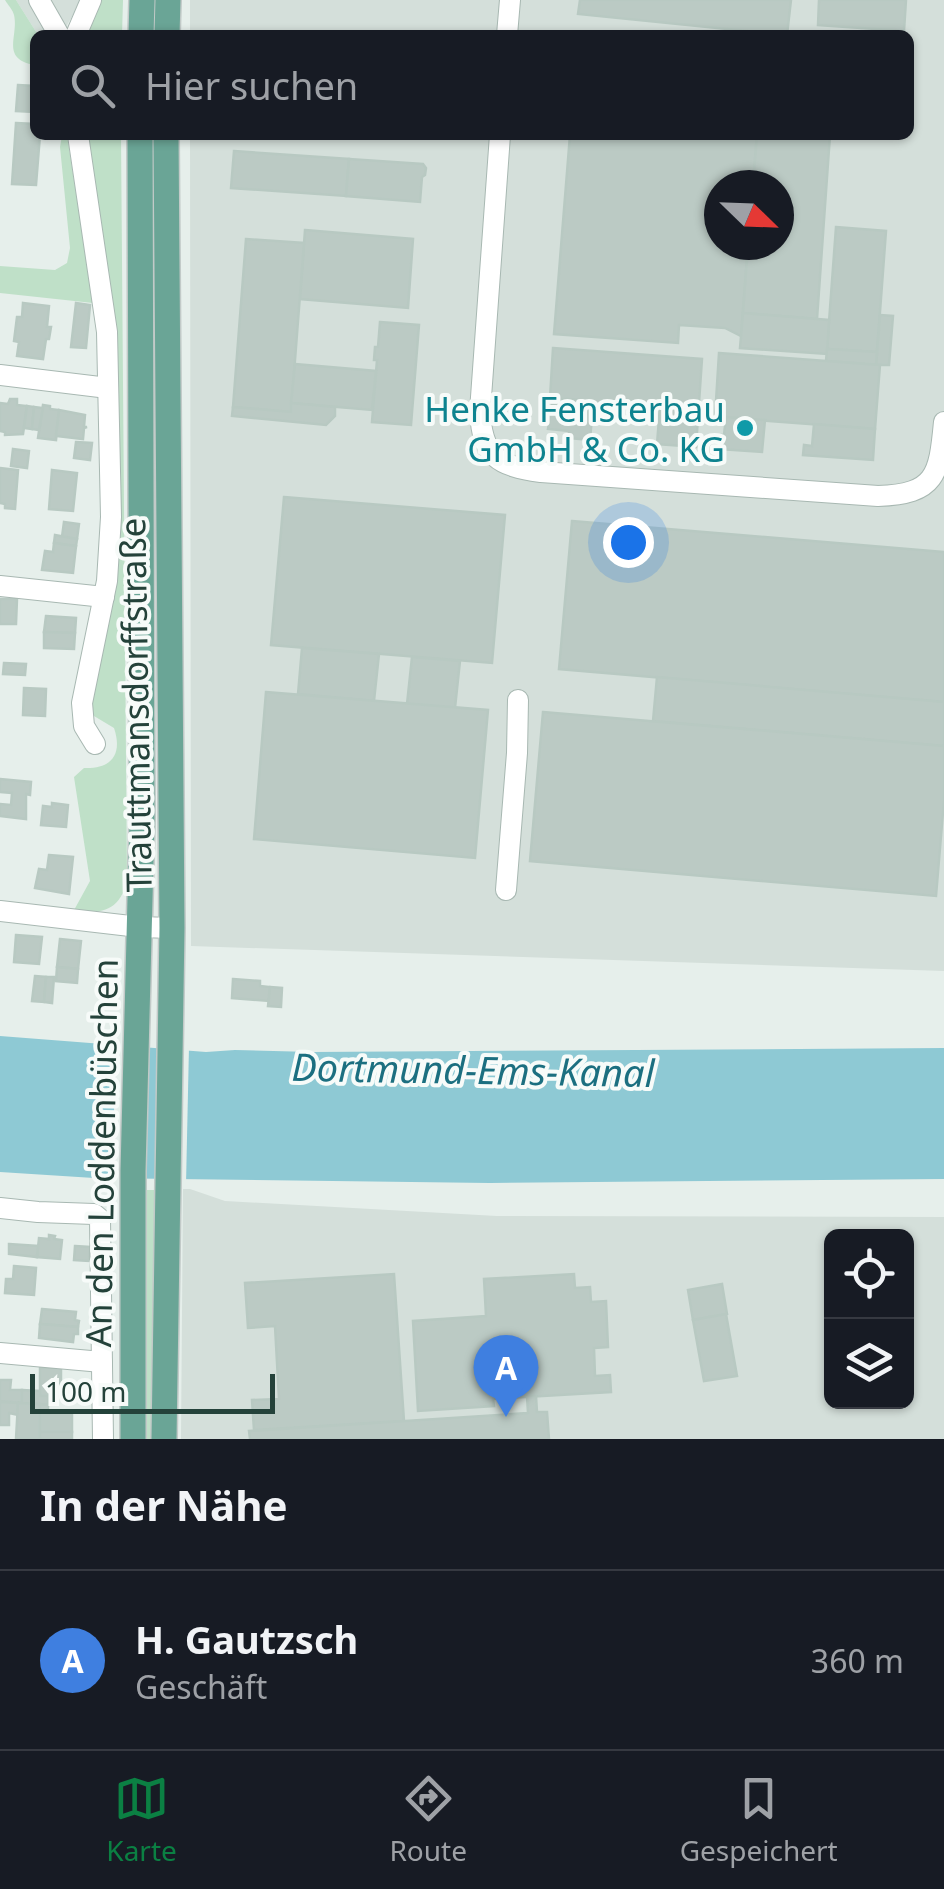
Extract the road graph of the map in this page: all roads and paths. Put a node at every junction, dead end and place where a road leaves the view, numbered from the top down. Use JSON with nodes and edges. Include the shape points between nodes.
{"nodes":[{"id":1,"x":39,"y":0,"type":"edge"},
{"id":2,"x":90,"y":0,"type":"edge"},
{"id":3,"x":142,"y":0,"type":"edge"},
{"id":4,"x":168,"y":0,"type":"edge"},
{"id":5,"x":510,"y":0,"type":"edge"},
{"id":6,"x":56,"y":30,"type":"edge"},
{"id":7,"x":78,"y":30,"type":"edge"},
{"id":8,"x":141,"y":30,"type":"edge"},
{"id":9,"x":167,"y":30,"type":"edge"},
{"id":10,"x":507,"y":30,"type":"edge"},
{"id":11,"x":79,"y":140,"type":"edge"},
{"id":12,"x":140,"y":140,"type":"edge"},
{"id":13,"x":166,"y":140,"type":"edge"},
{"id":14,"x":500,"y":140,"type":"edge"},
{"id":15,"x":0,"y":375,"type":"edge"},
{"id":16,"x":108,"y":388,"type":"junction"},
{"id":17,"x":944,"y":422,"type":"edge"},
{"id":18,"x":0,"y":586,"type":"edge"},
{"id":19,"x":104,"y":597,"type":"junction"},
{"id":20,"x":518,"y":700,"type":"dead end"},
{"id":21,"x":95,"y":744,"type":"dead end"},
{"id":22,"x":506,"y":890,"type":"dead end"},
{"id":23,"x":0,"y":911,"type":"edge"},
{"id":24,"x":139,"y":927,"type":"junction"},
{"id":25,"x":172,"y":928,"type":"junction"},
{"id":26,"x":0,"y":1208,"type":"edge"},
{"id":27,"x":0,"y":1353,"type":"edge"},
{"id":28,"x":102,"y":1362,"type":"junction"},
{"id":29,"x":103,"y":1439,"type":"edge"},
{"id":30,"x":133,"y":1439,"type":"edge"},
{"id":31,"x":164,"y":1439,"type":"edge"}],
"edges":[{"from":1,"to":6,"type":"street"},
{"from":2,"to":7,"type":"street"},
{"from":3,"to":8,"type":"main road"},
{"from":4,"to":9,"type":"main road"},
{"from":5,"to":10,"type":"street"},
{"from":11,"to":16,"type":"street","name":"Trauttmansdorffstraße","via":[[104,303]]},
{"from":12,"to":24,"type":"main road","name":"Trauttmansdorffstraße"},
{"from":13,"to":25,"type":"main road","name":"Trauttmansdorffstraße"},
{"from":14,"to":17,"type":"street","via":[[480,412],[482,438],[496,459],[541,472],[908,495],[932,476]]},
{"from":15,"to":16,"type":"street"},
{"from":16,"to":19,"type":"street","name":"Trauttmansdorffstraße","via":[[111,517]]},
{"from":18,"to":19,"type":"street","name":"Trauttmansdorffstraße"},
{"from":19,"to":21,"type":"street","name":"Trauttmansdorffstraße","via":[[82,703],[84,726]]},
{"from":20,"to":22,"type":"street"},
{"from":23,"to":24,"type":"street"},
{"from":24,"to":25,"type":"street","name":"Trauttmansdorffstraße"},
{"from":24,"to":30,"type":"main road","name":"An den Loddenbüschen"},
{"from":25,"to":31,"type":"main road","name":"An den Loddenbüschen"},
{"from":26,"to":28,"type":"street","name":"An den Loddenbüschen","via":[[100,1218]]},
{"from":27,"to":28,"type":"street","name":"An den Loddenbüschen"},
{"from":28,"to":29,"type":"street","name":"An den Loddenbüschen"}]}
